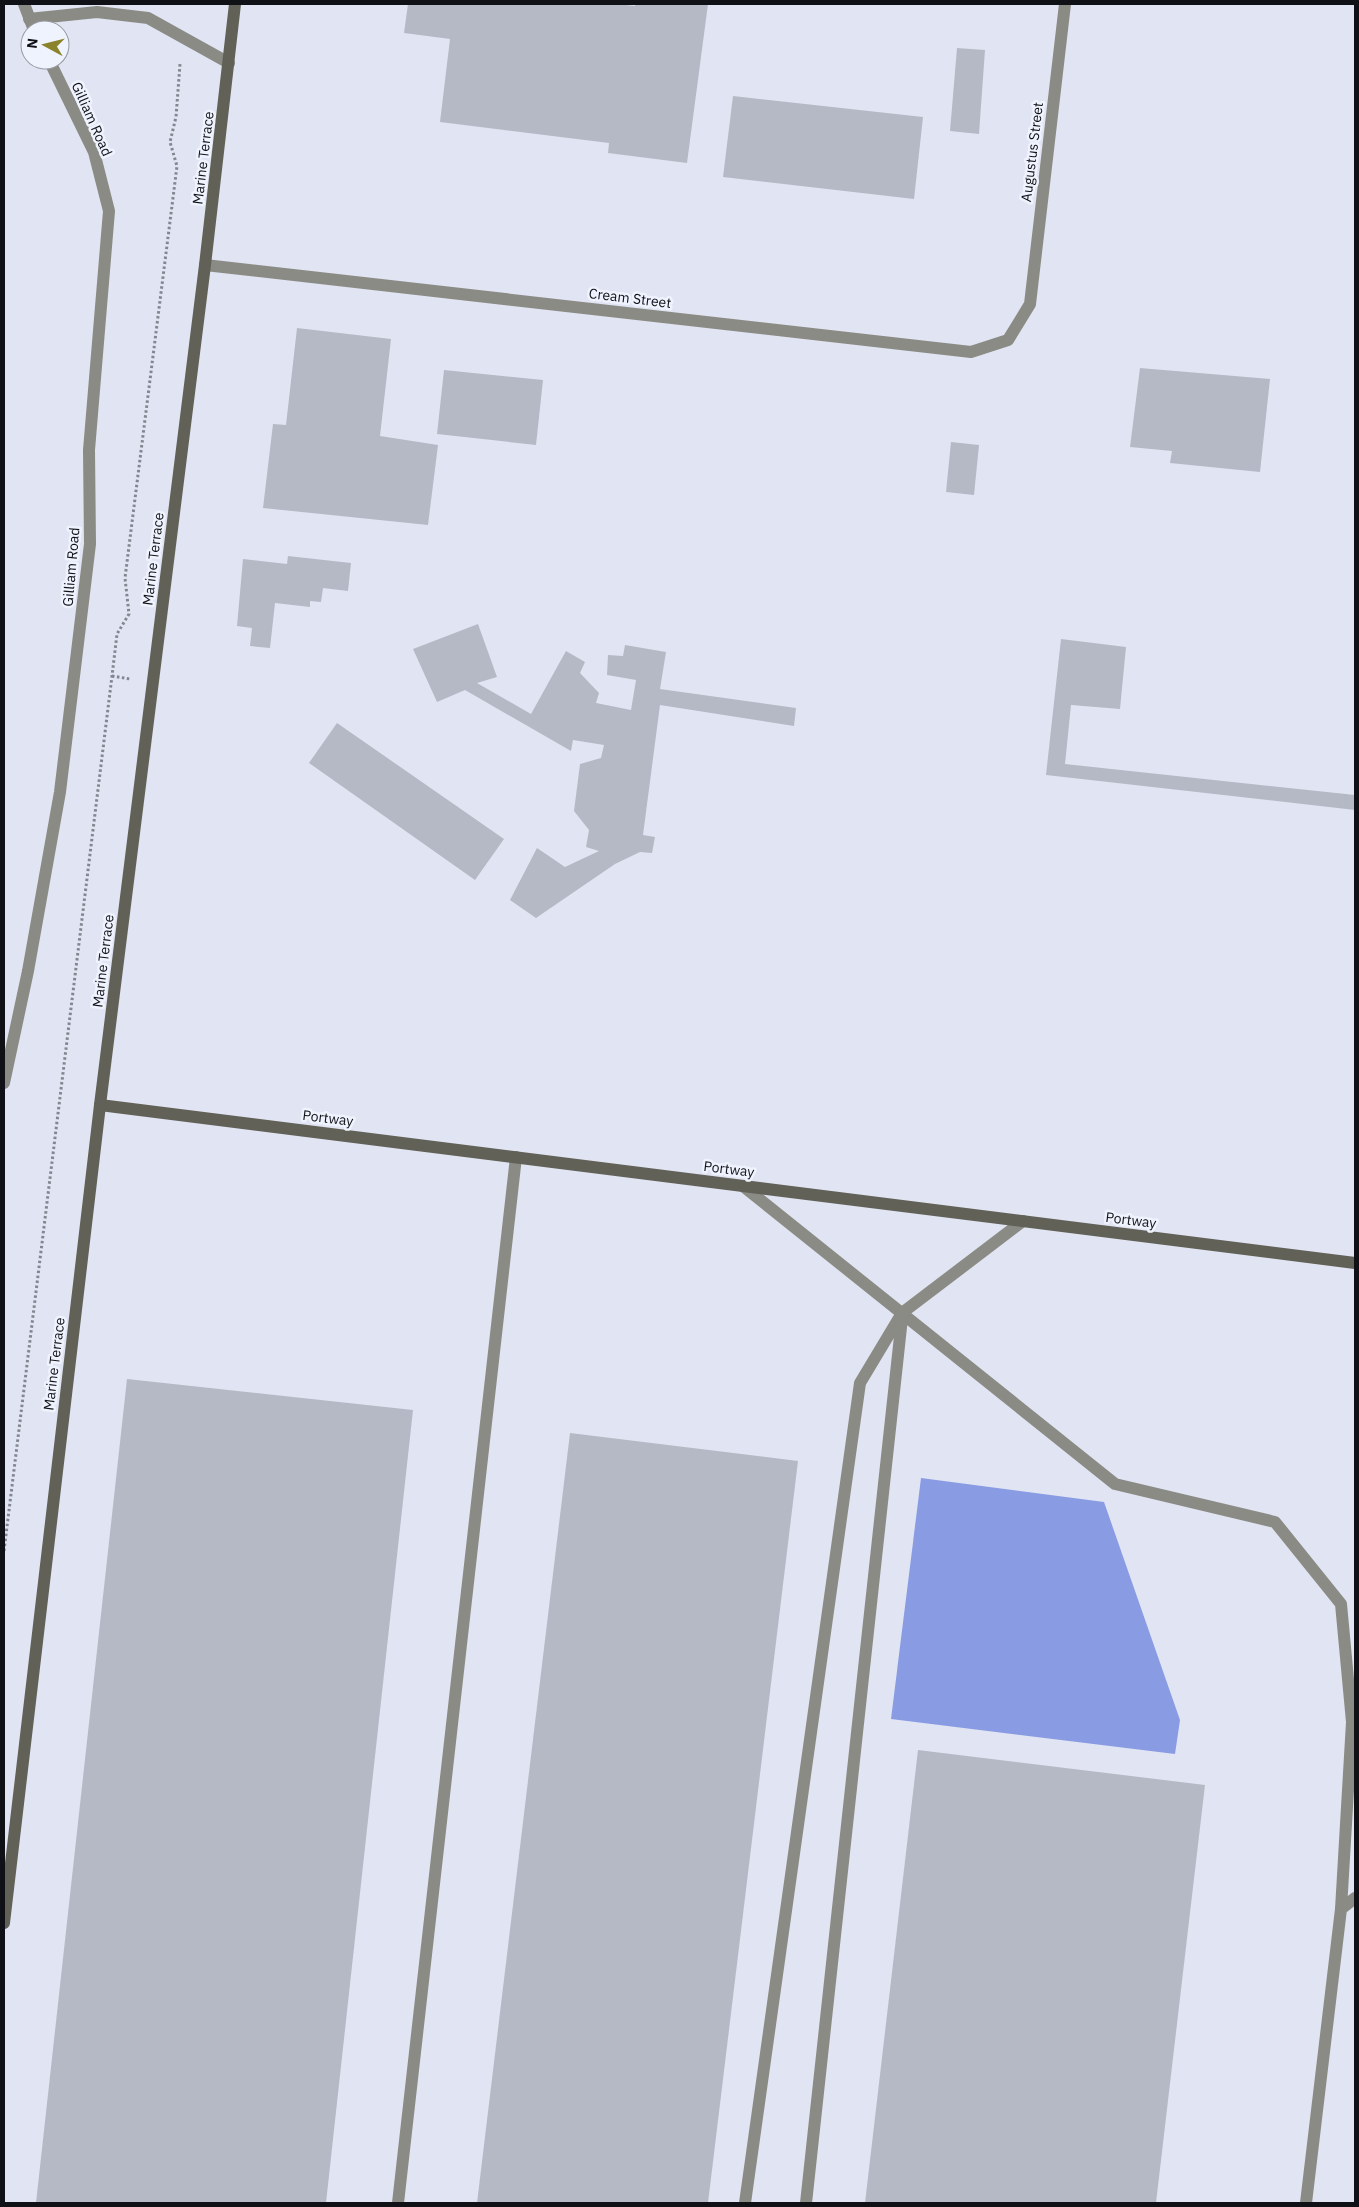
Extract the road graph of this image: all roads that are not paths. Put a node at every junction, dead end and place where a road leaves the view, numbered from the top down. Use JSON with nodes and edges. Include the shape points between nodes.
{"nodes":[{"id":1,"x":24,"y":4,"type":"edge"},
{"id":2,"x":235,"y":4,"type":"edge"},
{"id":3,"x":1065,"y":4,"type":"edge"},
{"id":4,"x":29,"y":20,"type":"edge"},
{"id":5,"x":56,"y":20,"type":"edge"},
{"id":6,"x":229,"y":63,"type":"junction"},
{"id":7,"x":53,"y":70,"type":"edge"},
{"id":8,"x":205,"y":265,"type":"junction"},
{"id":9,"x":1030,"y":304,"type":"joint"},
{"id":10,"x":4,"y":1083,"type":"edge"},
{"id":11,"x":100,"y":1104,"type":"junction"},
{"id":12,"x":516,"y":1157,"type":"junction"},
{"id":13,"x":743,"y":1186,"type":"junction"},
{"id":14,"x":1023,"y":1221,"type":"junction"},
{"id":15,"x":1355,"y":1263,"type":"edge"},
{"id":16,"x":902,"y":1313,"type":"junction"},
{"id":17,"x":1355,"y":1898,"type":"edge"},
{"id":18,"x":1341,"y":1909,"type":"junction"},
{"id":19,"x":4,"y":1923,"type":"edge"},
{"id":20,"x":398,"y":2203,"type":"edge"},
{"id":21,"x":745,"y":2203,"type":"edge"},
{"id":22,"x":806,"y":2203,"type":"edge"},
{"id":23,"x":1306,"y":2203,"type":"edge"}],
"edges":[{"from":1,"to":4,"type":"street"},
{"from":2,"to":6,"type":"main road","name":"Marine Terrace"},
{"from":3,"to":9,"type":"street","name":"Augustus Street"},
{"from":5,"to":6,"type":"street","via":[[97,12],[148,18]]},
{"from":6,"to":8,"type":"main road","name":"Marine Terrace"},
{"from":7,"to":10,"type":"street","name":"Gilliam Road","via":[[94,152],[109,211],[89,450],[90,544],[63,772],[28,971]]},
{"from":8,"to":9,"type":"street","name":"Cream Street","via":[[971,352],[1008,340]]},
{"from":8,"to":11,"type":"main road","name":"Marine Terrace"},
{"from":11,"to":12,"type":"main road","name":"Portway"},
{"from":11,"to":19,"type":"main road","name":"Marine Terrace"},
{"from":12,"to":13,"type":"main road","name":"Portway"},
{"from":12,"to":20,"type":"street"},
{"from":13,"to":14,"type":"main road","name":"Portway"},
{"from":13,"to":16,"type":"street"},
{"from":14,"to":15,"type":"main road","name":"Portway"},
{"from":14,"to":16,"type":"street"},
{"from":16,"to":18,"type":"street","via":[[1115,1484],[1275,1522],[1341,1604],[1352,1722]]},
{"from":16,"to":21,"type":"street","via":[[860,1383]]},
{"from":16,"to":22,"type":"street"},
{"from":17,"to":18,"type":"street"},
{"from":18,"to":23,"type":"street"}]}
